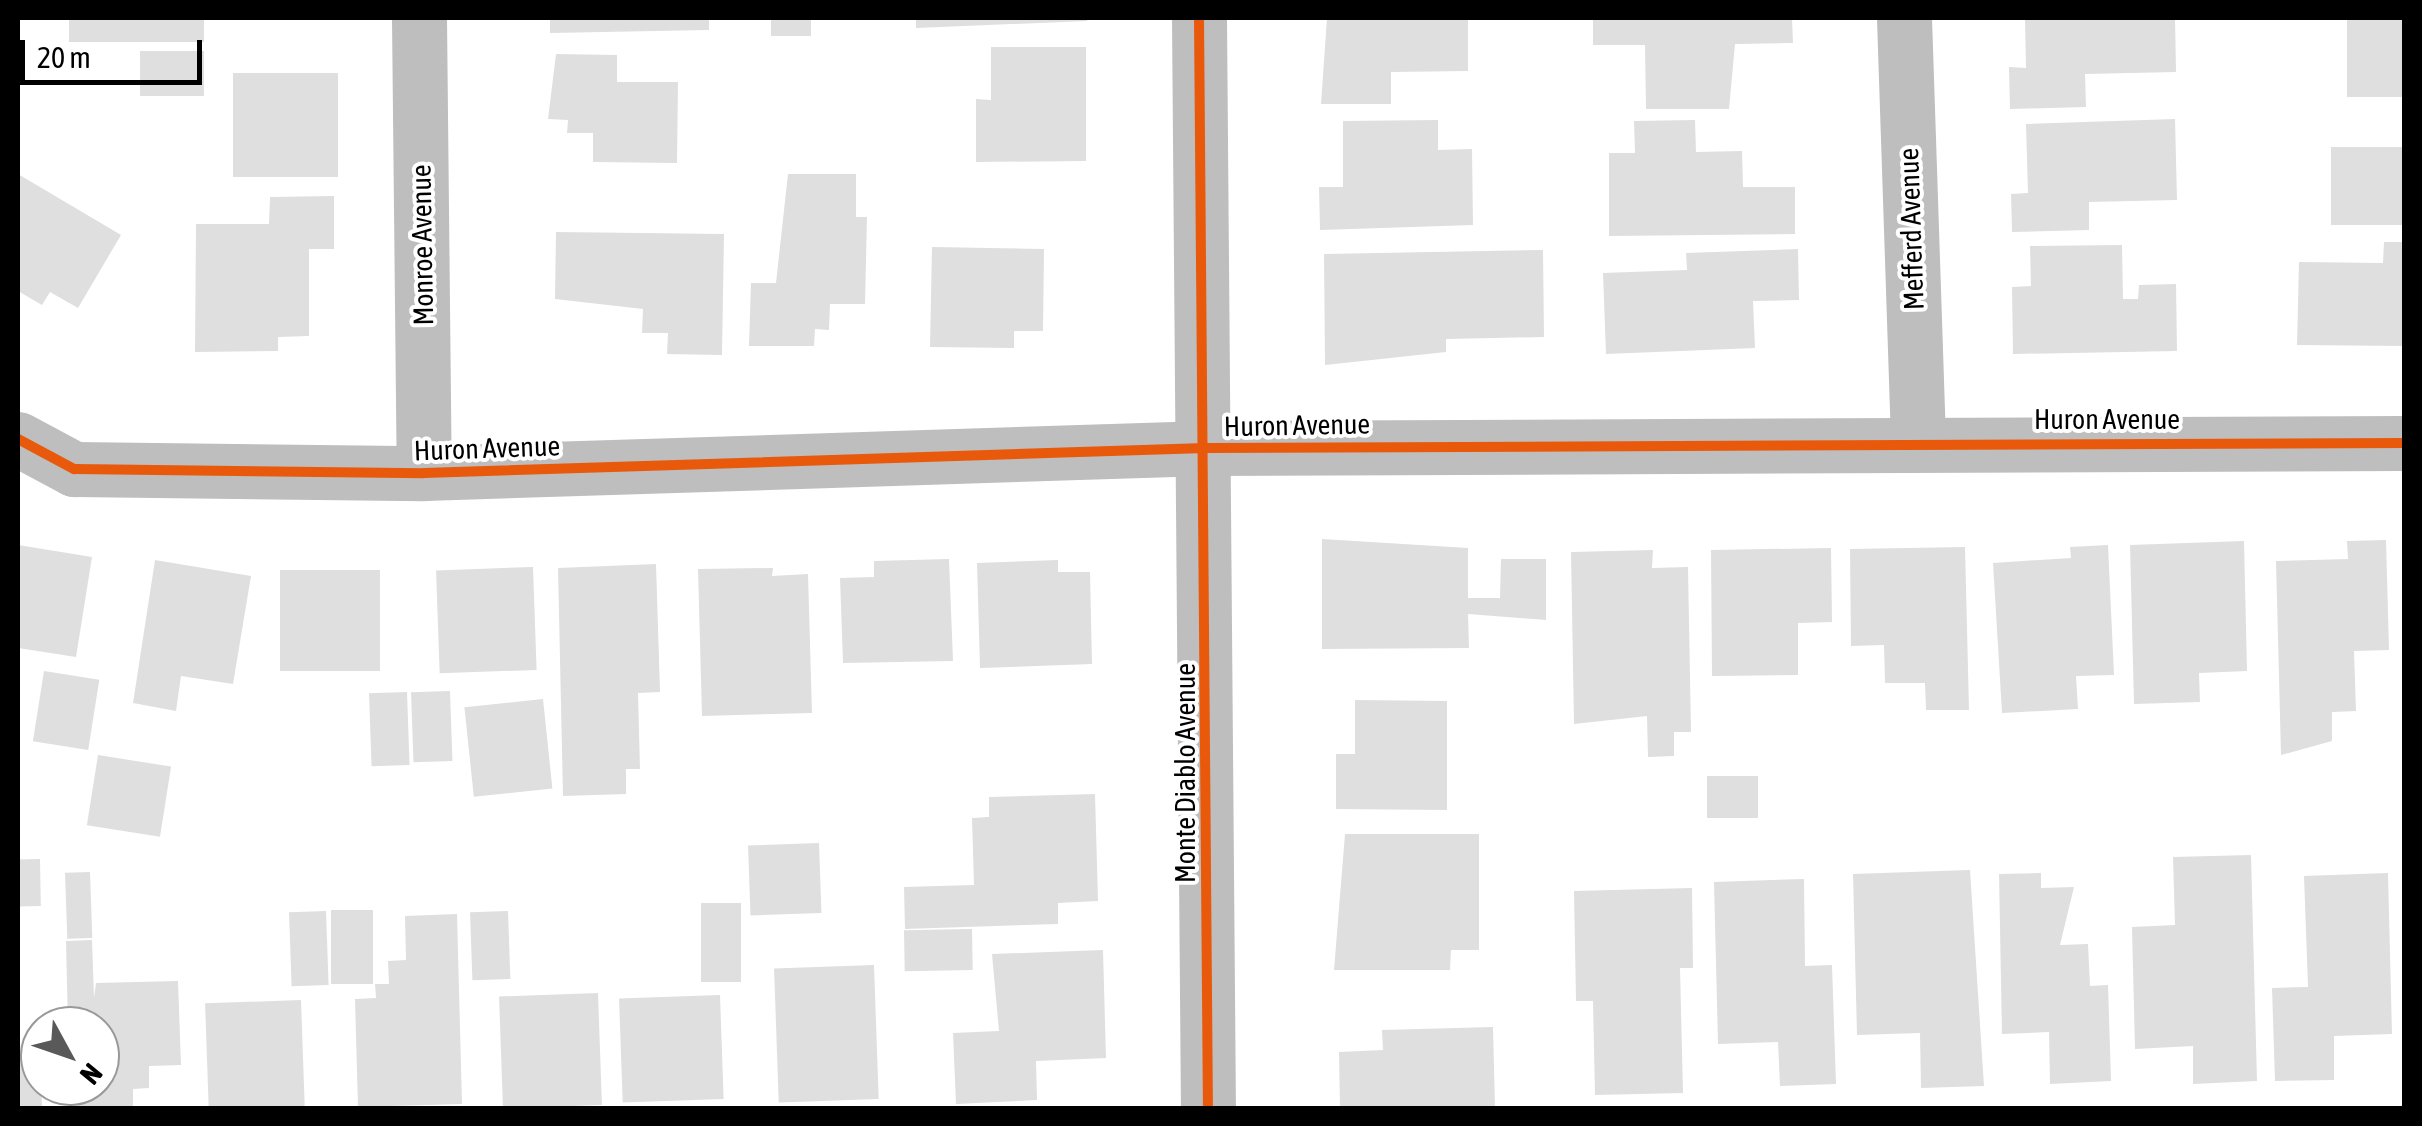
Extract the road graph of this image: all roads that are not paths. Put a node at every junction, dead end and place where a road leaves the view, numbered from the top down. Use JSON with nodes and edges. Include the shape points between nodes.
{"nodes":[{"id":1,"x":419,"y":18,"type":"edge"},
{"id":2,"x":1199,"y":18,"type":"edge"},
{"id":3,"x":1904,"y":18,"type":"edge"},
{"id":4,"x":18,"y":439,"type":"edge"},
{"id":5,"x":1918,"y":440,"type":"junction"},
{"id":6,"x":2404,"y":443,"type":"edge"},
{"id":7,"x":1206,"y":448,"type":"junction"},
{"id":8,"x":424,"y":473,"type":"junction"},
{"id":9,"x":1208,"y":1108,"type":"edge"}],
"edges":[{"from":1,"to":8,"type":"street","name":"Monroe Avenue"},
{"from":2,"to":7,"type":"street","name":"Monte Diablo Avenue"},
{"from":3,"to":5,"type":"street","name":"Mefferd Avenue"},
{"from":4,"to":8,"type":"street","name":"Huron Avenue","via":[[74,469]]},
{"from":5,"to":6,"type":"street","name":"Huron Avenue"},
{"from":5,"to":7,"type":"street","name":"Huron Avenue"},
{"from":7,"to":8,"type":"street","name":"Huron Avenue"},
{"from":7,"to":9,"type":"street","name":"Monte Diablo Avenue"}]}
